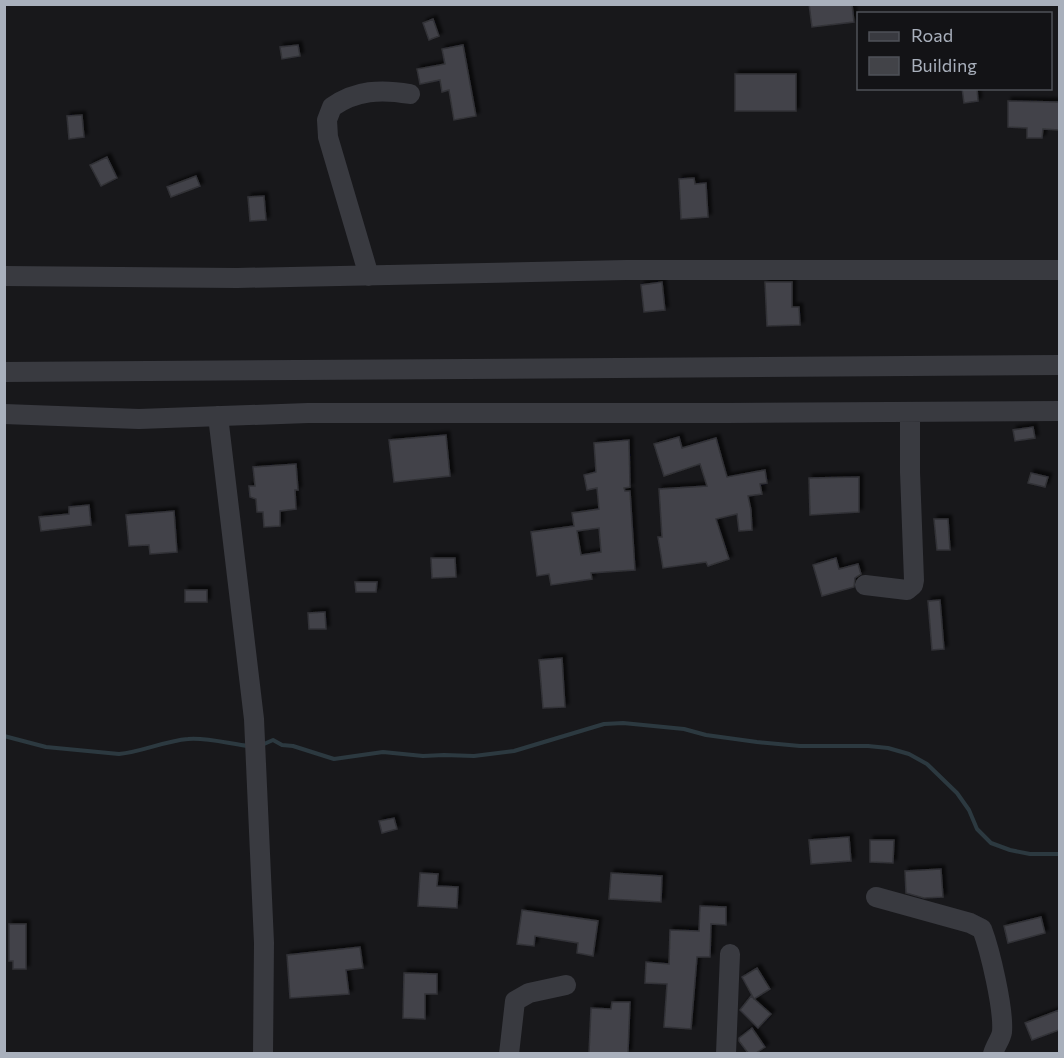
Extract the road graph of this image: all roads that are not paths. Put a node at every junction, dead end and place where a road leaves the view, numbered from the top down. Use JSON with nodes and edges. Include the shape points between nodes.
{"nodes":[{"id":1,"x":410,"y":94,"type":"dead end"},
{"id":2,"x":1059,"y":270,"type":"edge"},
{"id":3,"x":4,"y":276,"type":"edge"},
{"id":4,"x":369,"y":276,"type":"junction"},
{"id":5,"x":1059,"y":365,"type":"edge"},
{"id":6,"x":4,"y":372,"type":"edge"},
{"id":7,"x":1059,"y":411,"type":"edge"},
{"id":8,"x":910,"y":412,"type":"junction"},
{"id":9,"x":4,"y":414,"type":"edge"},
{"id":10,"x":218,"y":416,"type":"junction"},
{"id":11,"x":865,"y":585,"type":"dead end"},
{"id":12,"x":876,"y":897,"type":"dead end"},
{"id":13,"x":730,"y":954,"type":"dead end"},
{"id":14,"x":566,"y":985,"type":"dead end"},
{"id":15,"x":263,"y":1053,"type":"edge"},
{"id":16,"x":509,"y":1053,"type":"edge"},
{"id":17,"x":726,"y":1053,"type":"edge"},
{"id":18,"x":993,"y":1053,"type":"edge"}],
"edges":[{"from":1,"to":4,"type":"street","via":[[380,90],[355,95],[332,107],[327,120],[328,137]]},
{"from":2,"to":4,"type":"street","via":[[626,270]]},
{"from":3,"to":4,"type":"street"},
{"from":5,"to":6,"type":"street"},
{"from":7,"to":8,"type":"street"},
{"from":8,"to":10,"type":"street","via":[[308,412]]},
{"from":8,"to":11,"type":"street","via":[[913,585],[907,590]]},
{"from":9,"to":10,"type":"street","via":[[139,419]]},
{"from":10,"to":15,"type":"street","via":[[254,718],[264,943]]},
{"from":12,"to":18,"type":"street","via":[[982,929],[1001,1014],[1002,1034]]},
{"from":13,"to":17,"type":"street"},
{"from":14,"to":16,"type":"street","via":[[529,993],[515,1001]]}]}
